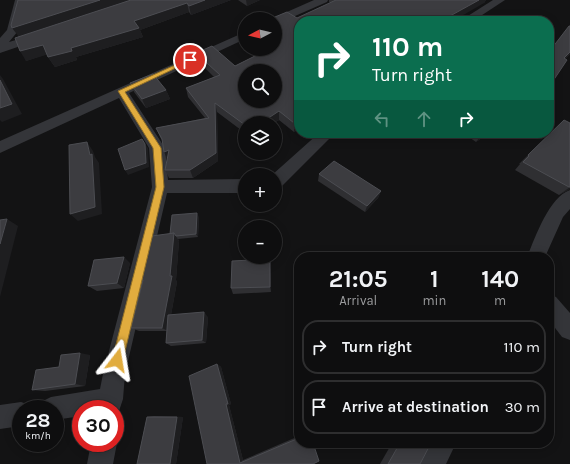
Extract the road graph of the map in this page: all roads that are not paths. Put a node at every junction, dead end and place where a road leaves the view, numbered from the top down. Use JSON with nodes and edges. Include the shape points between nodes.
{"nodes":[{"id":1,"x":20,"y":0,"type":"edge"},
{"id":2,"x":323,"y":0,"type":"edge"},
{"id":3,"x":500,"y":0,"type":"edge"},
{"id":4,"x":473,"y":16,"type":"edge"},
{"id":5,"x":282,"y":18,"type":"edge"},
{"id":6,"x":52,"y":32,"type":"edge"},
{"id":7,"x":238,"y":38,"type":"edge"},
{"id":8,"x":0,"y":46,"type":"edge"},
{"id":9,"x":0,"y":49,"type":"edge"},
{"id":10,"x":121,"y":91,"type":"junction"},
{"id":11,"x":323,"y":138,"type":"edge"},
{"id":12,"x":0,"y":147,"type":"edge"},
{"id":13,"x":282,"y":176,"type":"edge"},
{"id":14,"x":238,"y":186,"type":"edge"},
{"id":15,"x":160,"y":187,"type":"junction"},
{"id":16,"x":570,"y":198,"type":"edge"},
{"id":17,"x":538,"y":252,"type":"edge"},
{"id":18,"x":554,"y":310,"type":"edge"},
{"id":19,"x":570,"y":329,"type":"edge"},
{"id":20,"x":111,"y":400,"type":"edge"},
{"id":21,"x":12,"y":415,"type":"edge"},
{"id":22,"x":0,"y":417,"type":"edge"},
{"id":23,"x":441,"y":448,"type":"edge"},
{"id":24,"x":102,"y":452,"type":"edge"},
{"id":25,"x":100,"y":464,"type":"edge"},
{"id":26,"x":433,"y":464,"type":"edge"}],
"edges":[{"from":1,"to":8,"type":"street","via":[[12,30]]},
{"from":2,"to":5,"type":"street"},
{"from":3,"to":4,"type":"street"},
{"from":6,"to":9,"type":"street"},
{"from":7,"to":10,"type":"street"},
{"from":10,"to":12,"type":"street"},
{"from":10,"to":15,"type":"street","via":[[157,148]]},
{"from":11,"to":13,"type":"street"},
{"from":14,"to":15,"type":"street"},
{"from":15,"to":20,"type":"street","via":[[114,374]]},
{"from":16,"to":17,"type":"street","via":[[556,213]]},
{"from":18,"to":19,"type":"street"},
{"from":21,"to":22,"type":"street"},
{"from":23,"to":26,"type":"street"},
{"from":24,"to":25,"type":"street"}]}
